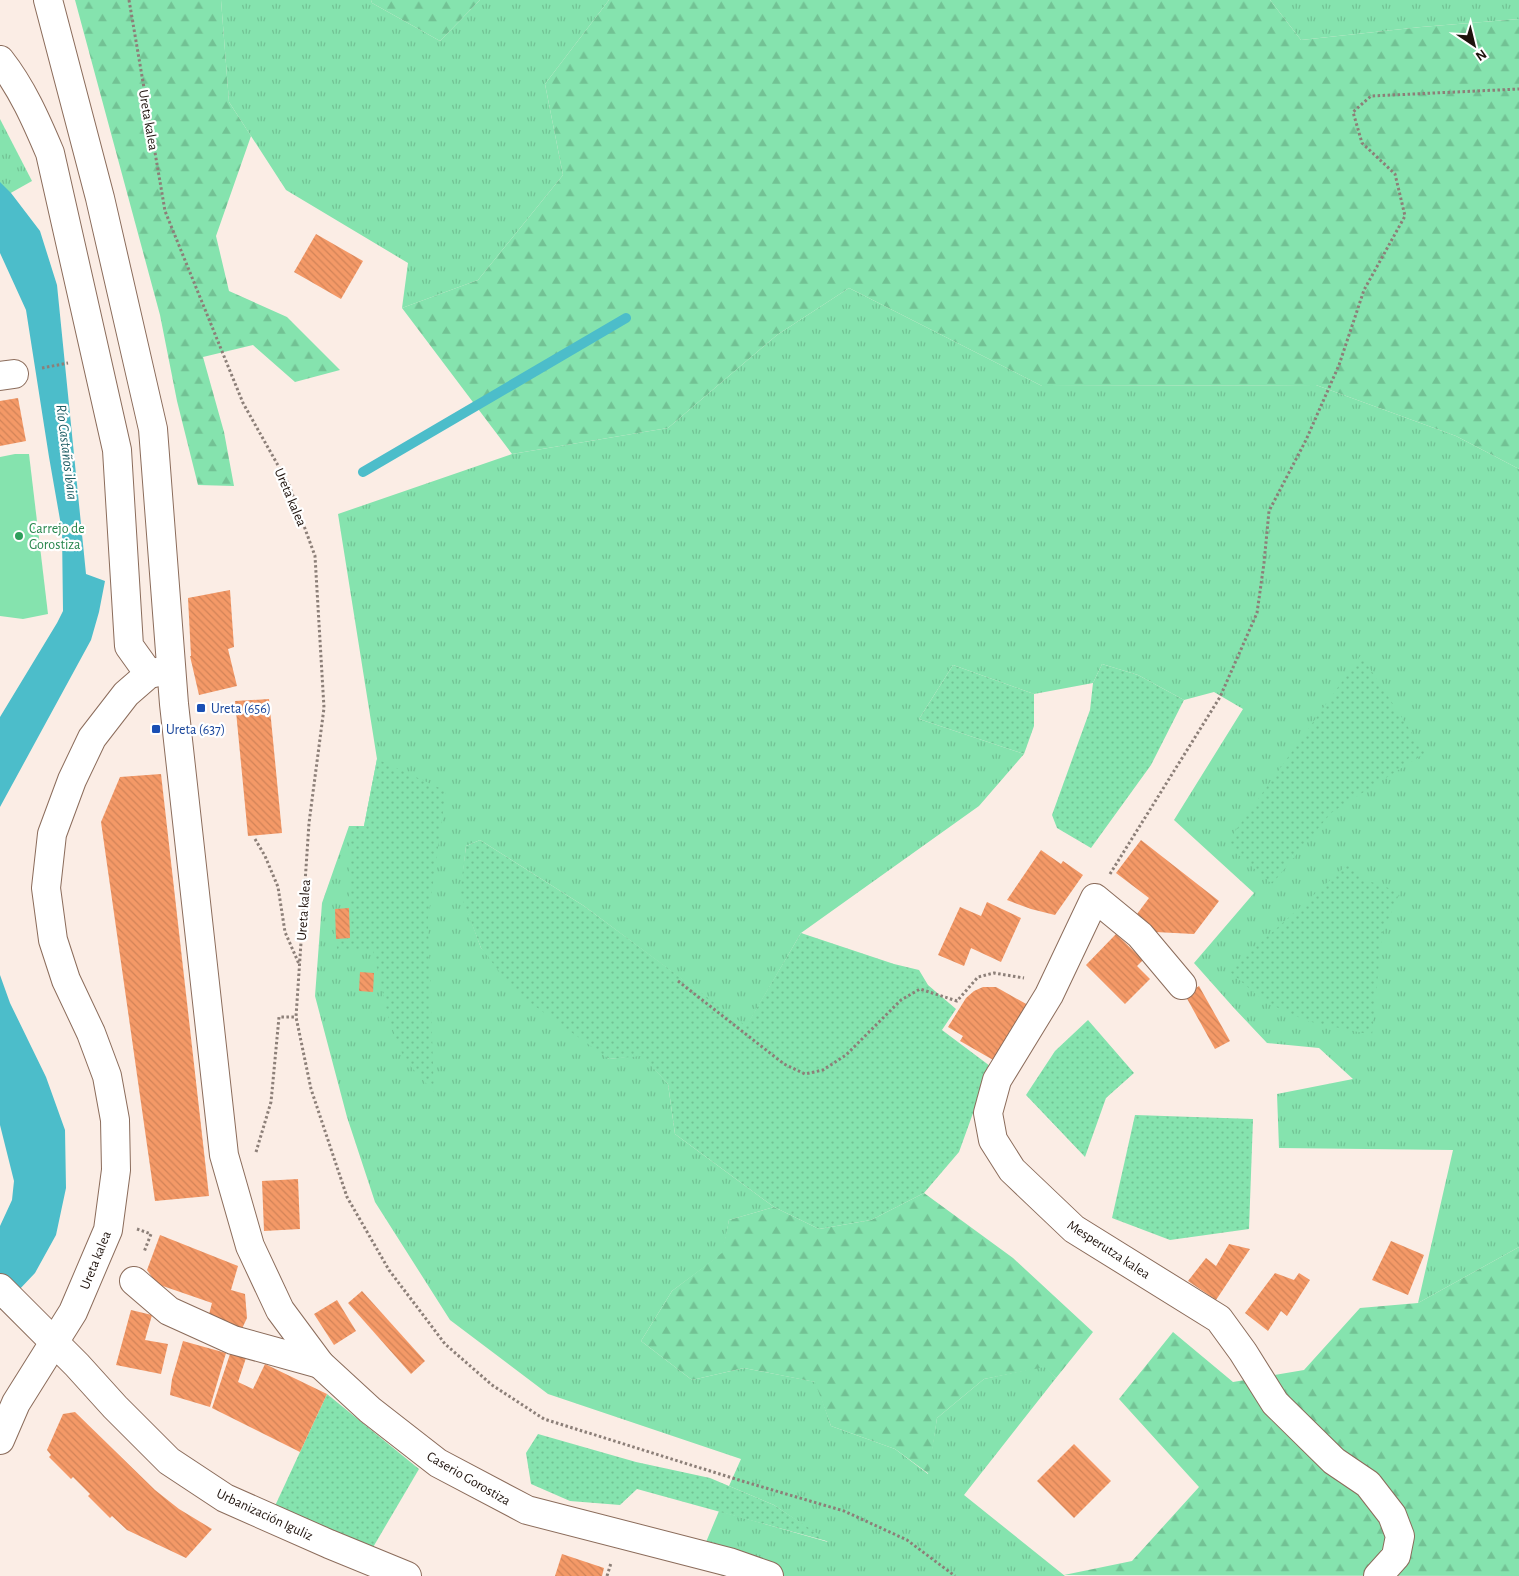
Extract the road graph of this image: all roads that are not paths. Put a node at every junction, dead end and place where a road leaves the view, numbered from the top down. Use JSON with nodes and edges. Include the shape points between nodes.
{"nodes":[{"id":1,"x":48,"y":0,"type":"edge"},
{"id":2,"x":0,"y":60,"type":"edge"},
{"id":3,"x":160,"y":672,"type":"junction"},
{"id":4,"x":1182,"y":985,"type":"dead end"},
{"id":5,"x":134,"y":1281,"type":"dead end"},
{"id":6,"x":0,"y":1288,"type":"edge"},
{"id":7,"x":55,"y":1342,"type":"junction"},
{"id":8,"x":320,"y":1364,"type":"junction"},
{"id":9,"x":0,"y":1440,"type":"edge"},
{"id":10,"x":407,"y":1576,"type":"edge"},
{"id":11,"x":769,"y":1576,"type":"edge"},
{"id":12,"x":1378,"y":1576,"type":"edge"}],
"edges":[{"from":1,"to":3,"type":"street","via":[[100,198],[153,429]]},
{"from":2,"to":3,"type":"street","via":[[35,118],[50,153],[117,450],[129,646]]},
{"from":3,"to":7,"type":"street","name":"Ureta kalea","via":[[126,694],[92,738],[52,834],[46,888],[53,940],[66,980],[107,1076],[115,1120],[116,1170],[108,1230],[73,1312]]},
{"from":3,"to":8,"type":"street","name":"Caserio Gorostiza","via":[[224,1155],[250,1246],[280,1310]]},
{"from":4,"to":12,"type":"street","name":"Mesperutza kalea","via":[[1140,934],[1095,898],[1049,995],[997,1080],[988,1113],[993,1140],[1012,1170],[1074,1229],[1219,1319],[1275,1403],[1334,1461],[1368,1484],[1392,1515],[1400,1536],[1396,1556]]},
{"from":5,"to":8,"type":"street","via":[[169,1310],[233,1340]]},
{"from":6,"to":7,"type":"street","name":"Urbanización Iguliz"},
{"from":7,"to":9,"type":"street","via":[[16,1403]]},
{"from":7,"to":10,"type":"street","name":"Urbanización Iguliz","via":[[170,1461],[226,1498]]},
{"from":8,"to":11,"type":"street","name":"Caserio Gorostiza","via":[[370,1410],[438,1464],[527,1510],[729,1562]]}]}
